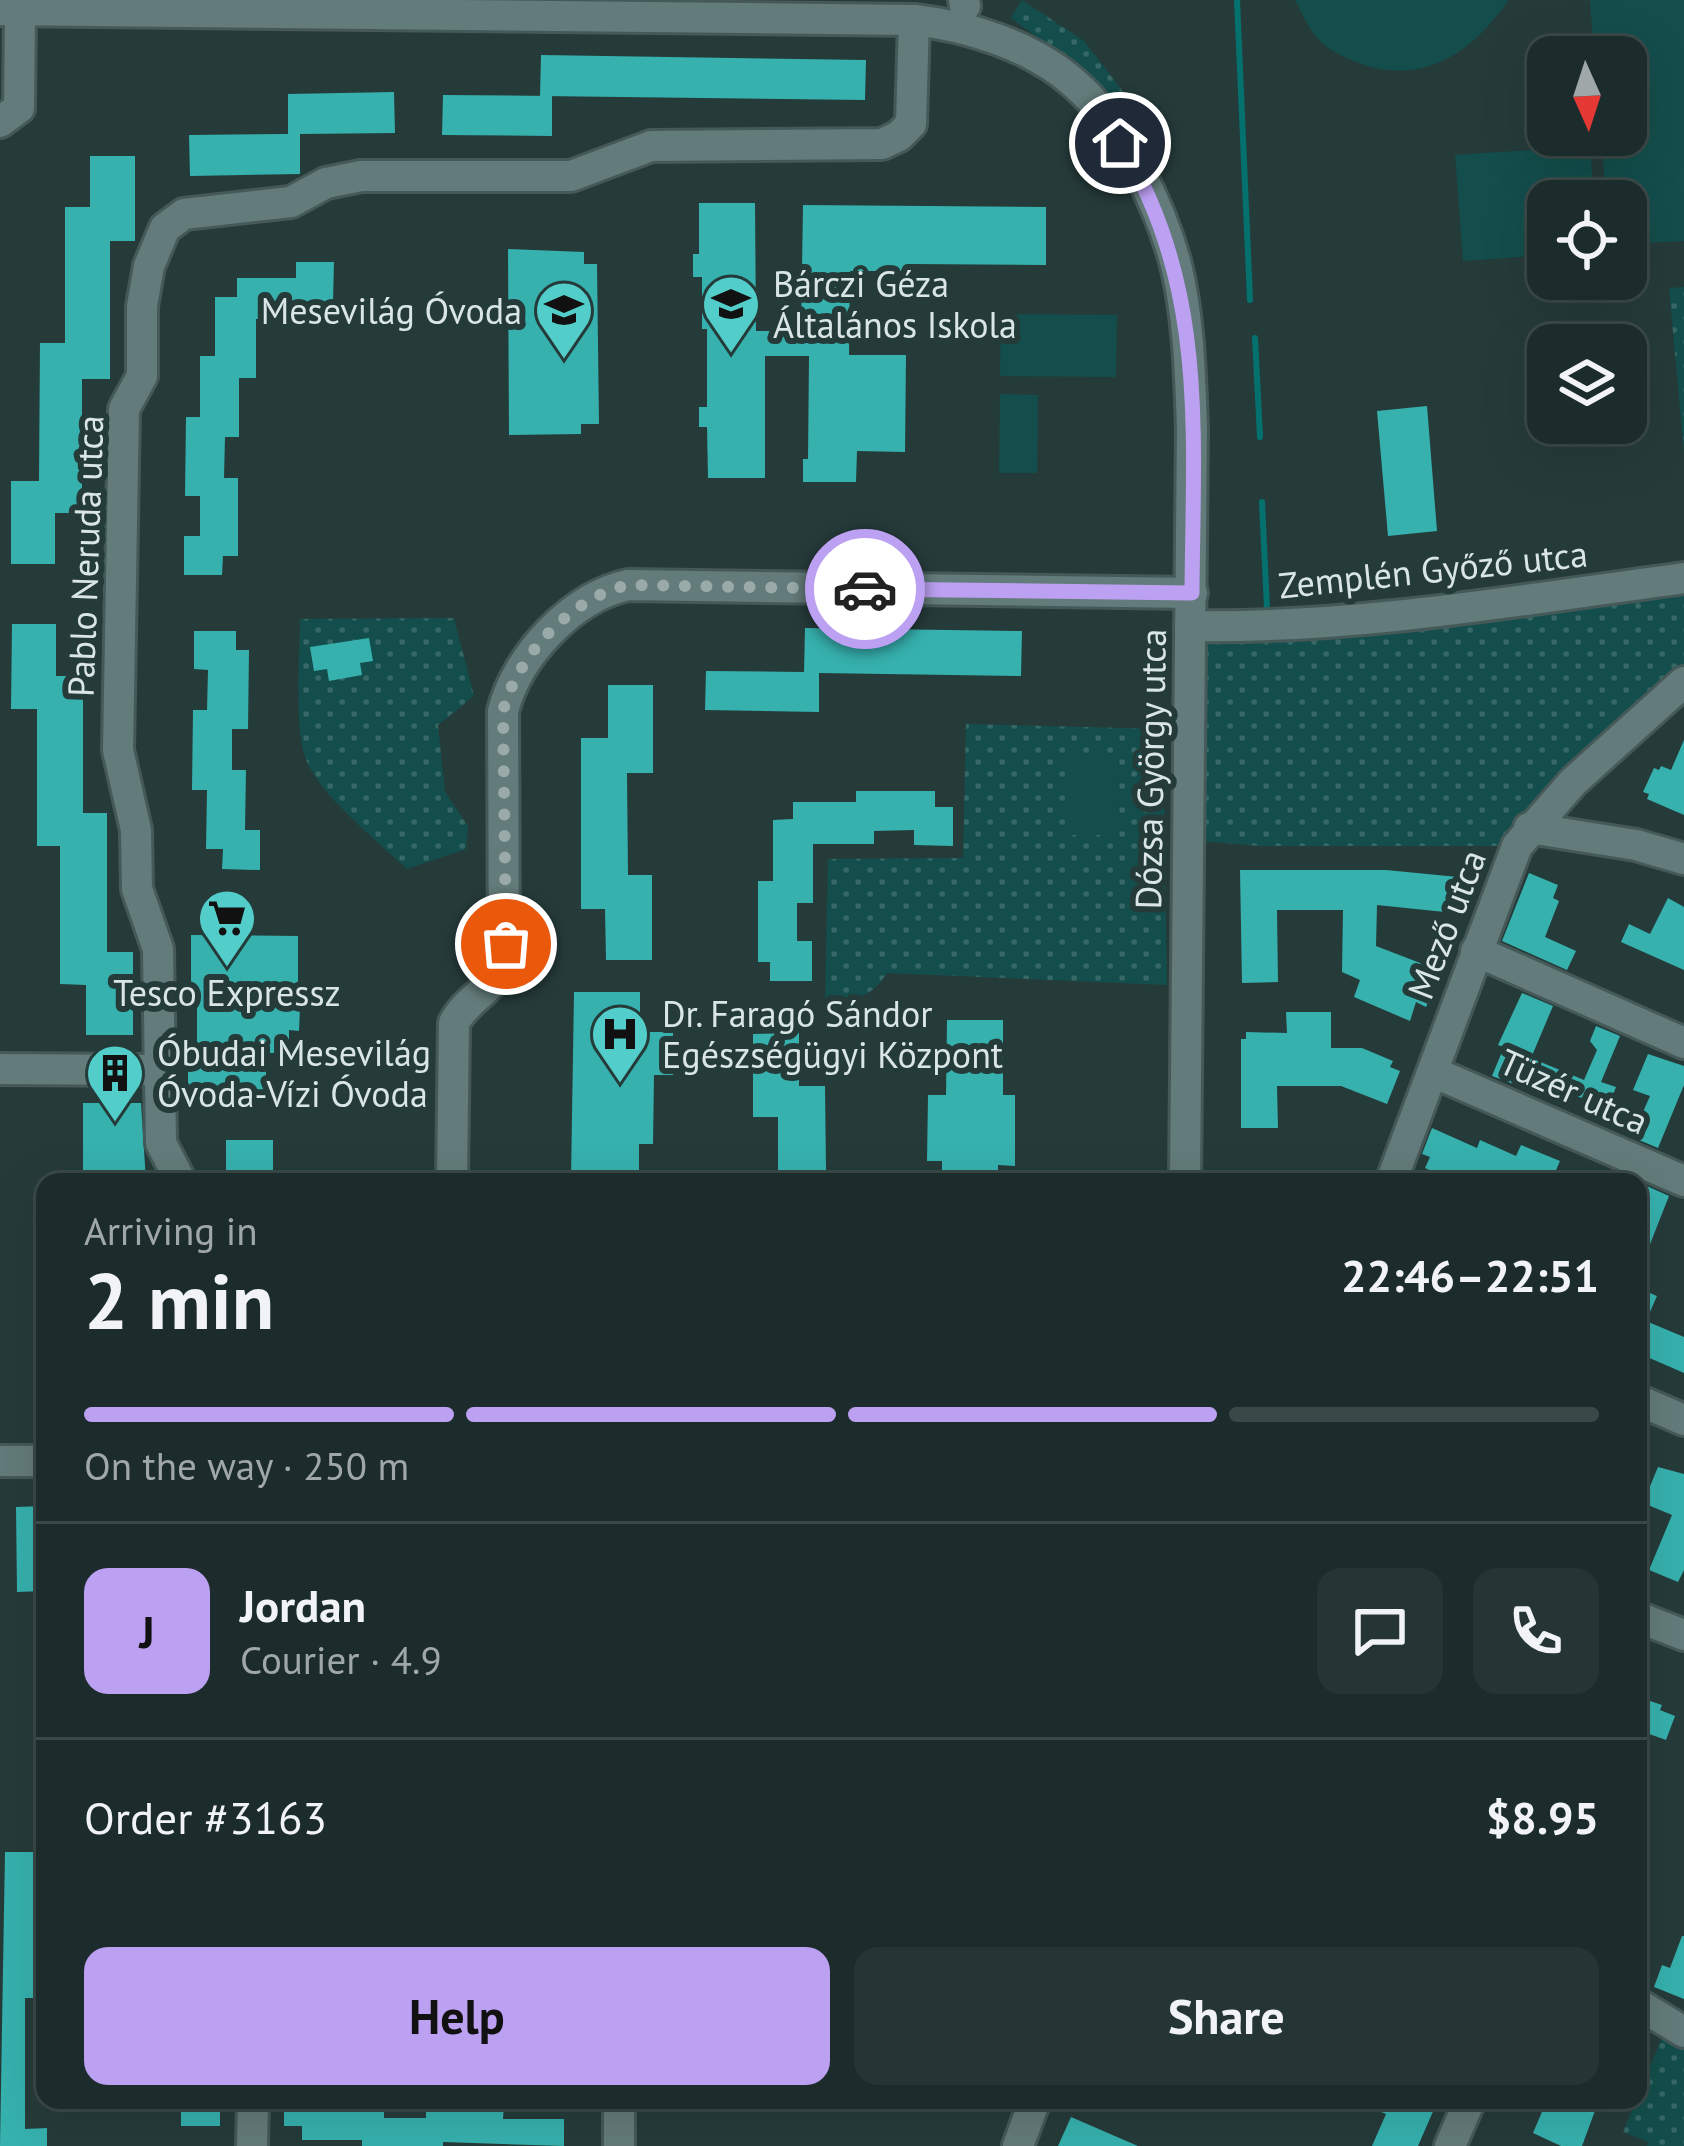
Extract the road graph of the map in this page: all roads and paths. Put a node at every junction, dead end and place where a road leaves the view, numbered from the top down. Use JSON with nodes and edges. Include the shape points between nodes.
{"nodes":[{"id":1,"x":689,"y":8,"type":"edge"},
{"id":2,"x":10,"y":10,"type":"edge"},
{"id":3,"x":963,"y":11,"type":"edge"},
{"id":4,"x":914,"y":20,"type":"junction"},
{"id":5,"x":0,"y":122,"type":"edge"},
{"id":6,"x":1684,"y":578,"type":"edge"},
{"id":7,"x":1192,"y":593,"type":"junction"},
{"id":8,"x":1190,"y":626,"type":"junction"},
{"id":9,"x":1684,"y":682,"type":"edge"},
{"id":10,"x":1529,"y":828,"type":"junction"},
{"id":11,"x":1684,"y":860,"type":"edge"},
{"id":12,"x":1476,"y":951,"type":"junction"},
{"id":13,"x":1684,"y":1043,"type":"edge"},
{"id":14,"x":2,"y":1069,"type":"edge"},
{"id":15,"x":160,"y":1070,"type":"junction"},
{"id":16,"x":1433,"y":1072,"type":"junction"},
{"id":17,"x":176,"y":1173,"type":"edge"},
{"id":18,"x":452,"y":1173,"type":"edge"},
{"id":19,"x":1185,"y":1173,"type":"edge"},
{"id":20,"x":1394,"y":1173,"type":"edge"},
{"id":21,"x":1684,"y":1181,"type":"edge"},
{"id":22,"x":1647,"y":1404,"type":"edge"},
{"id":23,"x":1684,"y":1420,"type":"edge"},
{"id":24,"x":0,"y":1461,"type":"edge"},
{"id":25,"x":36,"y":1461,"type":"edge"},
{"id":26,"x":1647,"y":1621,"type":"edge"},
{"id":27,"x":1684,"y":1635,"type":"edge"},
{"id":28,"x":1647,"y":2009,"type":"edge"},
{"id":29,"x":1684,"y":2032,"type":"edge"},
{"id":30,"x":253,"y":2109,"type":"edge"},
{"id":31,"x":619,"y":2109,"type":"edge"},
{"id":32,"x":1032,"y":2109,"type":"edge"},
{"id":33,"x":1466,"y":2109,"type":"edge"},
{"id":34,"x":252,"y":2146,"type":"edge"},
{"id":35,"x":619,"y":2146,"type":"edge"},
{"id":36,"x":1018,"y":2146,"type":"edge"},
{"id":37,"x":1450,"y":2146,"type":"edge"}],
"edges":[{"from":1,"to":2,"type":"street","name":"Dózsa György utca"},
{"from":1,"to":4,"type":"street","name":"Dózsa György utca"},
{"from":2,"to":5,"type":"street","via":[[20,108]]},
{"from":3,"to":4,"type":"street","name":"Dózsa György utca"},
{"from":3,"to":7,"type":"street","name":"Dózsa György utca","via":[[1073,82],[1120,143],[1159,215],[1176,265],[1190,373]]},
{"from":4,"to":15,"type":"street","name":"Pablo Neruda utca","via":[[911,124],[882,144],[651,146],[571,176],[361,176],[326,182],[291,202],[184,214],[165,228],[144,286],[142,376],[124,409],[118,743],[136,830],[137,889],[158,950]]},
{"from":6,"to":8,"type":"street","name":"Zemplén Győző utca","via":[[1300,624]]},
{"from":7,"to":8,"type":"street","name":"Dózsa György utca"},
{"from":7,"to":18,"type":"street","via":[[628,585],[586,602],[525,663],[503,711],[504,957],[500,975],[454,1023]]},
{"from":8,"to":19,"type":"street","name":"Dózsa György utca"},
{"from":9,"to":10,"type":"street","name":"Mező utca"},
{"from":10,"to":11,"type":"street"},
{"from":10,"to":12,"type":"street","name":"Mező utca"},
{"from":12,"to":13,"type":"street"},
{"from":12,"to":16,"type":"street","name":"Mező utca"},
{"from":14,"to":15,"type":"street"},
{"from":15,"to":17,"type":"street","name":"Pablo Neruda utca","via":[[161,1143]]},
{"from":16,"to":20,"type":"street","name":"Mező utca"},
{"from":16,"to":21,"type":"street","name":"Tüzér utca"},
{"from":22,"to":23,"type":"street"},
{"from":24,"to":25,"type":"street"},
{"from":26,"to":27,"type":"street"},
{"from":28,"to":29,"type":"street"},
{"from":30,"to":34,"type":"street"},
{"from":31,"to":35,"type":"street"},
{"from":32,"to":36,"type":"street"},
{"from":33,"to":37,"type":"street"}]}
